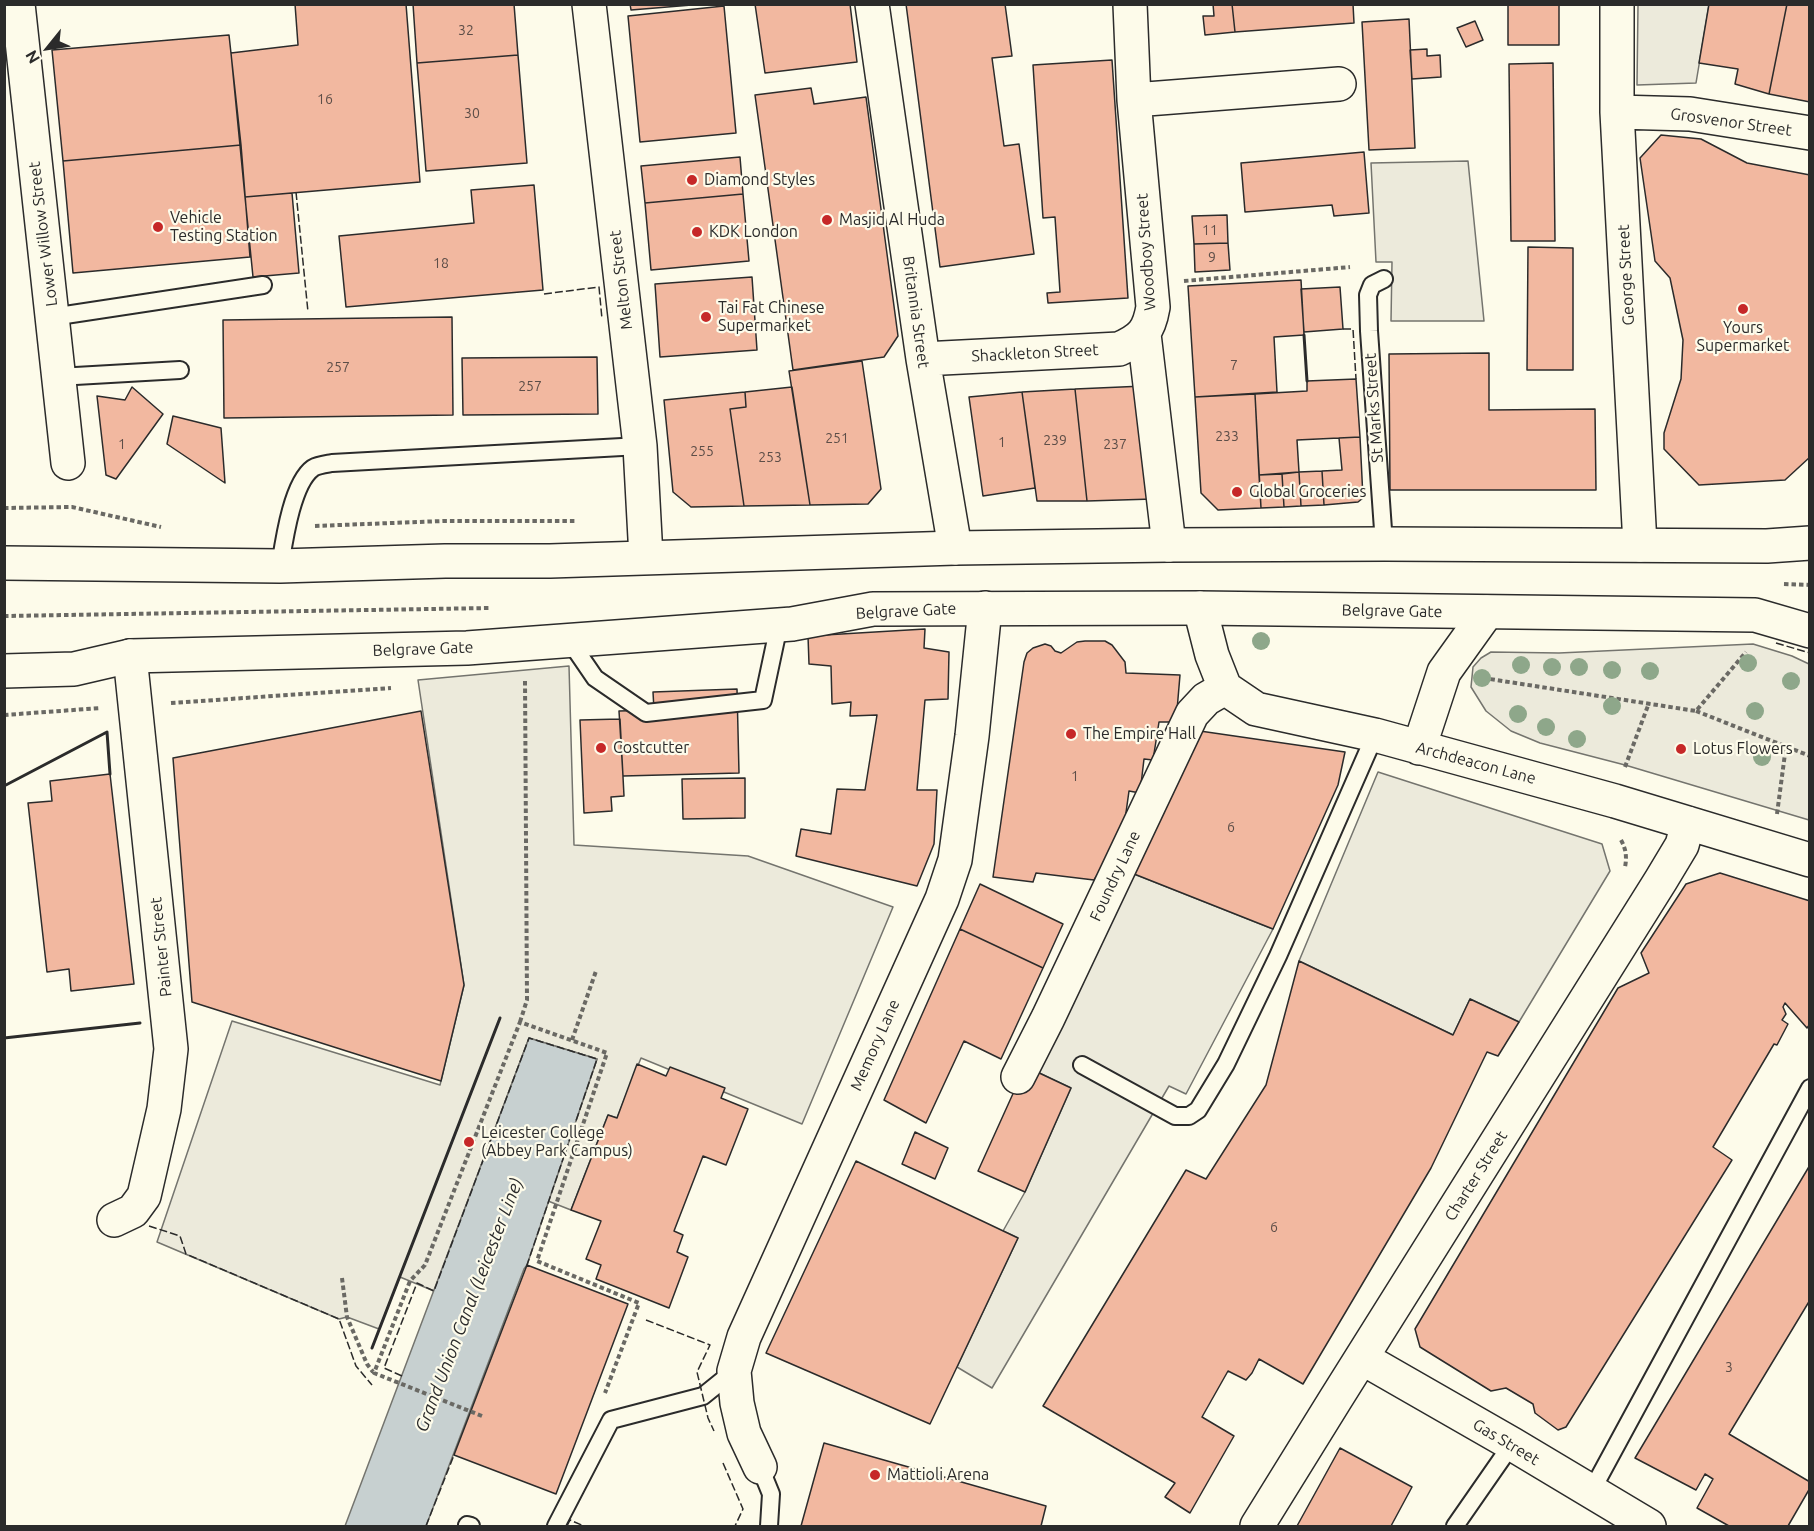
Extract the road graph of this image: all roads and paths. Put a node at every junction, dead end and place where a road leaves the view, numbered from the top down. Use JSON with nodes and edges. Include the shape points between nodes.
{"nodes":[{"id":1,"x":18,"y":4,"type":"edge"},
{"id":2,"x":589,"y":4,"type":"edge"},
{"id":3,"x":872,"y":4,"type":"edge"},
{"id":4,"x":1130,"y":4,"type":"edge"},
{"id":5,"x":1617,"y":4,"type":"edge"},
{"id":6,"x":1339,"y":84,"type":"dead end"},
{"id":7,"x":1134,"y":100,"type":"junction"},
{"id":8,"x":1617,"y":112,"type":"junction"},
{"id":9,"x":1809,"y":133,"type":"edge"},
{"id":10,"x":1150,"y":280,"type":"junction"},
{"id":11,"x":1378,"y":282,"type":"joint"},
{"id":12,"x":263,"y":285,"type":"dead end"},
{"id":13,"x":52,"y":317,"type":"junction"},
{"id":14,"x":1144,"y":334,"type":"junction"},
{"id":15,"x":923,"y":359,"type":"junction"},
{"id":16,"x":180,"y":370,"type":"dead end"},
{"id":17,"x":58,"y":377,"type":"junction"},
{"id":18,"x":640,"y":446,"type":"junction"},
{"id":19,"x":68,"y":463,"type":"dead end"},
{"id":20,"x":4,"y":508,"type":"edge"},
{"id":21,"x":585,"y":522,"type":"dead end"},
{"id":22,"x":162,"y":527,"type":"dead end"},
{"id":23,"x":287,"y":527,"type":"junction"},
{"id":24,"x":1809,"y":543,"type":"edge"},
{"id":25,"x":1384,"y":544,"type":"junction"},
{"id":26,"x":1169,"y":545,"type":"junction"},
{"id":27,"x":1640,"y":545,"type":"junction"},
{"id":28,"x":955,"y":548,"type":"junction"},
{"id":29,"x":646,"y":557,"type":"junction"},
{"id":30,"x":4,"y":563,"type":"edge"},
{"id":31,"x":280,"y":566,"type":"junction"},
{"id":32,"x":985,"y":608,"type":"junction"},
{"id":33,"x":1200,"y":608,"type":"junction"},
{"id":34,"x":1487,"y":612,"type":"junction"},
{"id":35,"x":779,"y":625,"type":"junction"},
{"id":36,"x":1809,"y":631,"type":"edge"},
{"id":37,"x":569,"y":640,"type":"junction"},
{"id":38,"x":1753,"y":644,"type":"dead end"},
{"id":39,"x":130,"y":656,"type":"junction"},
{"id":40,"x":4,"y":671,"type":"edge"},
{"id":41,"x":1472,"y":676,"type":"dead end"},
{"id":42,"x":525,"y":677,"type":"dead end"},
{"id":43,"x":395,"y":688,"type":"dead end"},
{"id":44,"x":1225,"y":688,"type":"junction"},
{"id":45,"x":1649,"y":704,"type":"junction"},
{"id":46,"x":135,"y":705,"type":"junction"},
{"id":47,"x":1696,"y":711,"type":"junction"},
{"id":48,"x":4,"y":715,"type":"edge"},
{"id":49,"x":1375,"y":735,"type":"junction"},
{"id":50,"x":1786,"y":746,"type":"junction"},
{"id":51,"x":1419,"y":748,"type":"junction"},
{"id":52,"x":1809,"y":756,"type":"edge"},
{"id":53,"x":1615,"y":801,"type":"junction"},
{"id":54,"x":1778,"y":811,"type":"dead end"},
{"id":55,"x":1688,"y":823,"type":"junction"},
{"id":56,"x":1809,"y":860,"type":"edge"},
{"id":57,"x":596,"y":971,"type":"dead end"},
{"id":58,"x":520,"y":1022,"type":"junction"},
{"id":59,"x":572,"y":1040,"type":"junction"},
{"id":60,"x":1082,"y":1065,"type":"dead end"},
{"id":61,"x":1018,"y":1077,"type":"dead end"},
{"id":62,"x":1809,"y":1088,"type":"edge"},
{"id":63,"x":114,"y":1220,"type":"dead end"},
{"id":64,"x":342,"y":1278,"type":"dead end"},
{"id":65,"x":1362,"y":1359,"type":"junction"},
{"id":66,"x":734,"y":1371,"type":"junction"},
{"id":67,"x":374,"y":1373,"type":"junction"},
{"id":68,"x":482,"y":1416,"type":"dead end"},
{"id":69,"x":611,"y":1420,"type":"junction"},
{"id":70,"x":1512,"y":1444,"type":"junction"},
{"id":71,"x":760,"y":1467,"type":"joint"},
{"id":72,"x":1591,"y":1492,"type":"junction"},
{"id":73,"x":556,"y":1527,"type":"edge"},
{"id":74,"x":770,"y":1527,"type":"edge"},
{"id":75,"x":1257,"y":1527,"type":"edge"},
{"id":76,"x":1455,"y":1527,"type":"edge"},
{"id":77,"x":1649,"y":1527,"type":"edge"}],
"edges":[{"from":1,"to":13,"type":"street","name":"Lower Willow Street"},
{"from":2,"to":18,"type":"street","name":"Melton Street"},
{"from":3,"to":15,"type":"street","name":"Britannia Street"},
{"from":4,"to":7,"type":"street","name":"Woodboy Street"},
{"from":5,"to":8,"type":"street","name":"George Street"},
{"from":6,"to":7,"type":"street"},
{"from":7,"to":10,"type":"street","name":"Woodboy Street"},
{"from":8,"to":9,"type":"street","name":"Grosvenor Street","via":[[1690,114]]},
{"from":8,"to":27,"type":"street","name":"George Street"},
{"from":10,"to":11,"type":"path","via":[[1185,281],[1366,266]]},
{"from":10,"to":14,"type":"street","name":"Woodboy Street","via":[[1153,307]]},
{"from":11,"to":25,"type":"lane","name":"St Marks Street","via":[[1368,296]]},
{"from":12,"to":13,"type":"lane"},
{"from":13,"to":17,"type":"street","name":"Lower Willow Street"},
{"from":14,"to":15,"type":"street","name":"Shackleton Street","via":[[1119,349]]},
{"from":14,"to":26,"type":"street","name":"Woodboy Street"},
{"from":15,"to":28,"type":"street","name":"Britannia Street"},
{"from":16,"to":17,"type":"lane"},
{"from":17,"to":19,"type":"street","name":"Lower Willow Street"},
{"from":18,"to":23,"type":"lane","via":[[332,463],[314,468],[303,481],[294,497]]},
{"from":18,"to":29,"type":"street","name":"Melton Street"},
{"from":20,"to":22,"type":"path","via":[[72,507]]},
{"from":21,"to":23,"type":"path","via":[[443,521]]},
{"from":23,"to":31,"type":"lane"},
{"from":24,"to":27,"type":"street"},
{"from":25,"to":26,"type":"street"},
{"from":25,"to":27,"type":"street"},
{"from":26,"to":28,"type":"street"},
{"from":28,"to":29,"type":"street"},
{"from":29,"to":31,"type":"street"},
{"from":30,"to":31,"type":"street"},
{"from":32,"to":33,"type":"street","name":"Belgrave Gate"},
{"from":32,"to":35,"type":"street","name":"Belgrave Gate","via":[[873,609]]},
{"from":32,"to":66,"type":"street","name":"Memory Lane","via":[[955,860],[744,1337]]},
{"from":33,"to":34,"type":"street","name":"Belgrave Gate"},
{"from":33,"to":44,"type":"street"},
{"from":34,"to":36,"type":"street","name":"Belgrave Gate","via":[[1755,615]]},
{"from":34,"to":51,"type":"street","via":[[1444,672]]},
{"from":35,"to":37,"type":"street","name":"Belgrave Gate"},
{"from":35,"to":37,"type":"lane","via":[[763,700],[646,713],[595,678]]},
{"from":37,"to":39,"type":"street","name":"Belgrave Gate","via":[[466,648]]},
{"from":38,"to":47,"type":"path"},
{"from":39,"to":40,"type":"street","name":"Belgrave Gate","via":[[74,669]]},
{"from":39,"to":46,"type":"street","name":"Painter Street"},
{"from":41,"to":45,"type":"path"},
{"from":42,"to":58,"type":"path","via":[[527,1000]]},
{"from":43,"to":46,"type":"path"},
{"from":44,"to":49,"type":"street","name":"Archdeacon Lane","via":[[1256,709]]},
{"from":44,"to":61,"type":"street","name":"Foundry Lane","via":[[1206,699],[1192,714]]},
{"from":45,"to":47,"type":"path"},
{"from":45,"to":53,"type":"path"},
{"from":46,"to":48,"type":"path"},
{"from":46,"to":63,"type":"street","name":"Painter Street","via":[[171,1049],[164,1109],[144,1196],[133,1211]]},
{"from":47,"to":50,"type":"path"},
{"from":49,"to":51,"type":"street","name":"Archdeacon Lane"},
{"from":49,"to":60,"type":"lane","via":[[1273,966],[1226,1064],[1198,1110],[1188,1116],[1175,1116]]},
{"from":50,"to":52,"type":"path"},
{"from":50,"to":54,"type":"path"},
{"from":51,"to":53,"type":"street","name":"Archdeacon Lane"},
{"from":53,"to":55,"type":"street","name":"Archdeacon Lane"},
{"from":55,"to":56,"type":"street","name":"Archdeacon Lane"},
{"from":55,"to":65,"type":"street","name":"Charter Street","via":[[1682,844],[1661,880]]},
{"from":57,"to":59,"type":"path"},
{"from":58,"to":59,"type":"path"},
{"from":58,"to":67,"type":"path","via":[[426,1265],[410,1281]]},
{"from":59,"to":69,"type":"path","via":[[607,1053],[537,1261],[639,1303],[596,1417]]},
{"from":62,"to":72,"type":"lane"},
{"from":64,"to":67,"type":"path","via":[[347,1317],[366,1364]]},
{"from":65,"to":70,"type":"street","name":"Gas Street"},
{"from":65,"to":75,"type":"street","name":"Charter Street"},
{"from":66,"to":69,"type":"lane","via":[[703,1396]]},
{"from":66,"to":71,"type":"street","name":"Memory Lane","via":[[744,1432]]},
{"from":67,"to":68,"type":"path"},
{"from":69,"to":73,"type":"lane"},
{"from":70,"to":72,"type":"street","name":"Gas Street"},
{"from":70,"to":76,"type":"lane"},
{"from":71,"to":74,"type":"lane","via":[[771,1494]]},
{"from":72,"to":77,"type":"street","name":"Gas Street"}]}
